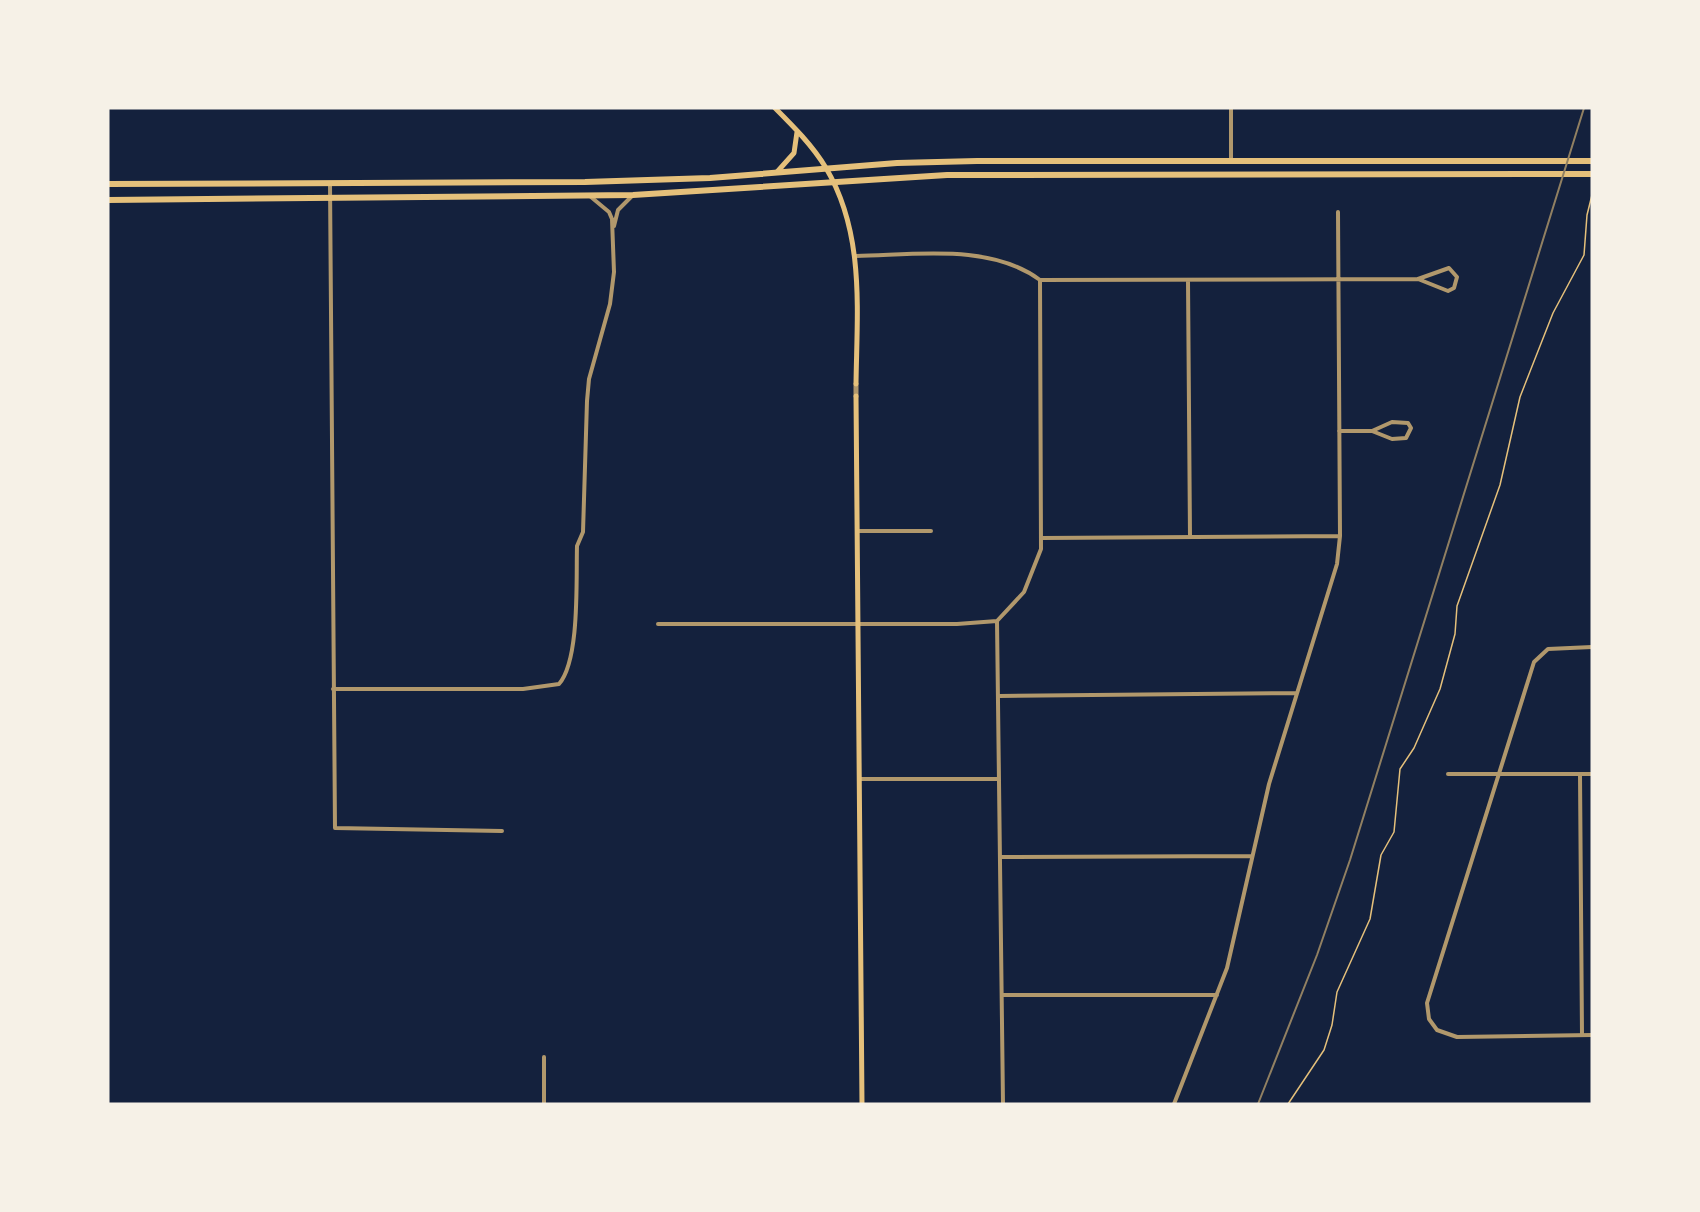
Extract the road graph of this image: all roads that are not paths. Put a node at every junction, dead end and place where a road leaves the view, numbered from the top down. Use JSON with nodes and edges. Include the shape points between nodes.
{"nodes":[{"id":1,"x":775,"y":108,"type":"edge"},
{"id":2,"x":1231,"y":108,"type":"edge"},
{"id":3,"x":797,"y":132,"type":"junction"},
{"id":4,"x":1592,"y":161,"type":"edge"},
{"id":5,"x":1231,"y":162,"type":"junction"},
{"id":6,"x":826,"y":168,"type":"junction"},
{"id":7,"x":777,"y":172,"type":"junction"},
{"id":8,"x":1592,"y":174,"type":"edge"},
{"id":9,"x":833,"y":182,"type":"junction"},
{"id":10,"x":330,"y":183,"type":"junction"},
{"id":11,"x":108,"y":184,"type":"edge"},
{"id":12,"x":633,"y":195,"type":"junction"},
{"id":13,"x":590,"y":196,"type":"junction"},
{"id":14,"x":330,"y":198,"type":"junction"},
{"id":15,"x":108,"y":200,"type":"edge"},
{"id":16,"x":1338,"y":212,"type":"dead end"},
{"id":17,"x":613,"y":226,"type":"junction"},
{"id":18,"x":856,"y":256,"type":"junction"},
{"id":19,"x":1338,"y":279,"type":"junction"},
{"id":20,"x":1418,"y":279,"type":"junction"},
{"id":21,"x":1040,"y":280,"type":"junction"},
{"id":22,"x":1188,"y":281,"type":"junction"},
{"id":23,"x":856,"y":384,"type":"joint"},
{"id":24,"x":856,"y":396,"type":"joint"},
{"id":25,"x":1339,"y":431,"type":"junction"},
{"id":26,"x":1372,"y":431,"type":"junction"},
{"id":27,"x":857,"y":531,"type":"junction"},
{"id":28,"x":932,"y":531,"type":"dead end"},
{"id":29,"x":1340,"y":536,"type":"junction"},
{"id":30,"x":1190,"y":537,"type":"junction"},
{"id":31,"x":1042,"y":538,"type":"junction"},
{"id":32,"x":997,"y":621,"type":"junction"},
{"id":33,"x":858,"y":622,"type":"junction"},
{"id":34,"x":658,"y":624,"type":"dead end"},
{"id":35,"x":1592,"y":647,"type":"edge"},
{"id":36,"x":333,"y":689,"type":"junction"},
{"id":37,"x":1297,"y":693,"type":"junction"},
{"id":38,"x":999,"y":696,"type":"junction"},
{"id":39,"x":1448,"y":774,"type":"dead end"},
{"id":40,"x":1592,"y":774,"type":"edge"},
{"id":41,"x":1499,"y":775,"type":"junction"},
{"id":42,"x":1580,"y":775,"type":"junction"},
{"id":43,"x":999,"y":778,"type":"junction"},
{"id":44,"x":860,"y":779,"type":"junction"},
{"id":45,"x":502,"y":831,"type":"dead end"},
{"id":46,"x":1252,"y":856,"type":"junction"},
{"id":47,"x":1000,"y":857,"type":"junction"},
{"id":48,"x":1002,"y":995,"type":"junction"},
{"id":49,"x":1217,"y":995,"type":"junction"},
{"id":50,"x":1582,"y":1035,"type":"junction"},
{"id":51,"x":1592,"y":1035,"type":"edge"},
{"id":52,"x":544,"y":1057,"type":"dead end"},
{"id":53,"x":544,"y":1104,"type":"edge"},
{"id":54,"x":862,"y":1104,"type":"edge"},
{"id":55,"x":1003,"y":1104,"type":"edge"},
{"id":56,"x":1174,"y":1104,"type":"edge"}],
"edges":[{"from":1,"to":3,"type":"main road"},
{"from":2,"to":5,"type":"street"},
{"from":3,"to":6,"type":"main road"},
{"from":3,"to":7,"type":"main road","via":[[794,153]]},
{"from":4,"to":5,"type":"main road"},
{"from":5,"to":6,"type":"main road","via":[[977,161]]},
{"from":6,"to":7,"type":"main road"},
{"from":6,"to":9,"type":"main road"},
{"from":7,"to":10,"type":"main road","via":[[585,182]]},
{"from":8,"to":9,"type":"main road","via":[[947,175]]},
{"from":9,"to":12,"type":"main road"},
{"from":9,"to":18,"type":"main road"},
{"from":10,"to":11,"type":"main road"},
{"from":10,"to":14,"type":"street"},
{"from":12,"to":13,"type":"main road"},
{"from":12,"to":17,"type":"street","via":[[618,210]]},
{"from":13,"to":14,"type":"main road"},
{"from":13,"to":17,"type":"street","via":[[609,212]]},
{"from":14,"to":15,"type":"main road"},
{"from":14,"to":36,"type":"street"},
{"from":16,"to":19,"type":"street"},
{"from":17,"to":36,"type":"street","via":[[610,304],[589,379],[583,532],[577,546],[572,655],[567,675],[559,684],[531,688]]},
{"from":18,"to":21,"type":"street","via":[[982,257],[1010,263]]},
{"from":18,"to":23,"type":"main road"},
{"from":19,"to":20,"type":"street"},
{"from":19,"to":22,"type":"street"},
{"from":19,"to":25,"type":"street"},
{"from":20,"to":20,"type":"street","via":[[1449,268],[1457,277],[1454,288],[1448,291]]},
{"from":21,"to":22,"type":"street"},
{"from":21,"to":31,"type":"street"},
{"from":22,"to":30,"type":"street"},
{"from":23,"to":24,"type":"street"},
{"from":24,"to":27,"type":"main road"},
{"from":25,"to":26,"type":"street"},
{"from":25,"to":29,"type":"street"},
{"from":26,"to":26,"type":"street","via":[[1399,440],[1406,438],[1411,428],[1401,421]]},
{"from":27,"to":28,"type":"street"},
{"from":27,"to":33,"type":"main road"},
{"from":29,"to":30,"type":"street"},
{"from":29,"to":37,"type":"street","via":[[1337,564]]},
{"from":30,"to":31,"type":"street"},
{"from":31,"to":32,"type":"street","via":[[1024,592]]},
{"from":32,"to":33,"type":"street"},
{"from":32,"to":38,"type":"street"},
{"from":33,"to":34,"type":"street"},
{"from":33,"to":44,"type":"main road"},
{"from":35,"to":41,"type":"street","via":[[1553,647],[1538,656]]},
{"from":36,"to":45,"type":"street","via":[[335,828]]},
{"from":37,"to":38,"type":"street"},
{"from":37,"to":46,"type":"street"},
{"from":38,"to":43,"type":"street"},
{"from":39,"to":41,"type":"street"},
{"from":40,"to":42,"type":"street"},
{"from":41,"to":42,"type":"street"},
{"from":41,"to":50,"type":"street","via":[[1427,1013],[1437,1030],[1456,1037]]},
{"from":42,"to":50,"type":"street"},
{"from":43,"to":44,"type":"street"},
{"from":43,"to":47,"type":"street"},
{"from":44,"to":54,"type":"main road"},
{"from":46,"to":47,"type":"street"},
{"from":46,"to":49,"type":"street","via":[[1227,968]]},
{"from":47,"to":48,"type":"street"},
{"from":48,"to":49,"type":"street"},
{"from":48,"to":55,"type":"street"},
{"from":49,"to":56,"type":"street"},
{"from":50,"to":51,"type":"street"},
{"from":52,"to":53,"type":"street"}]}
